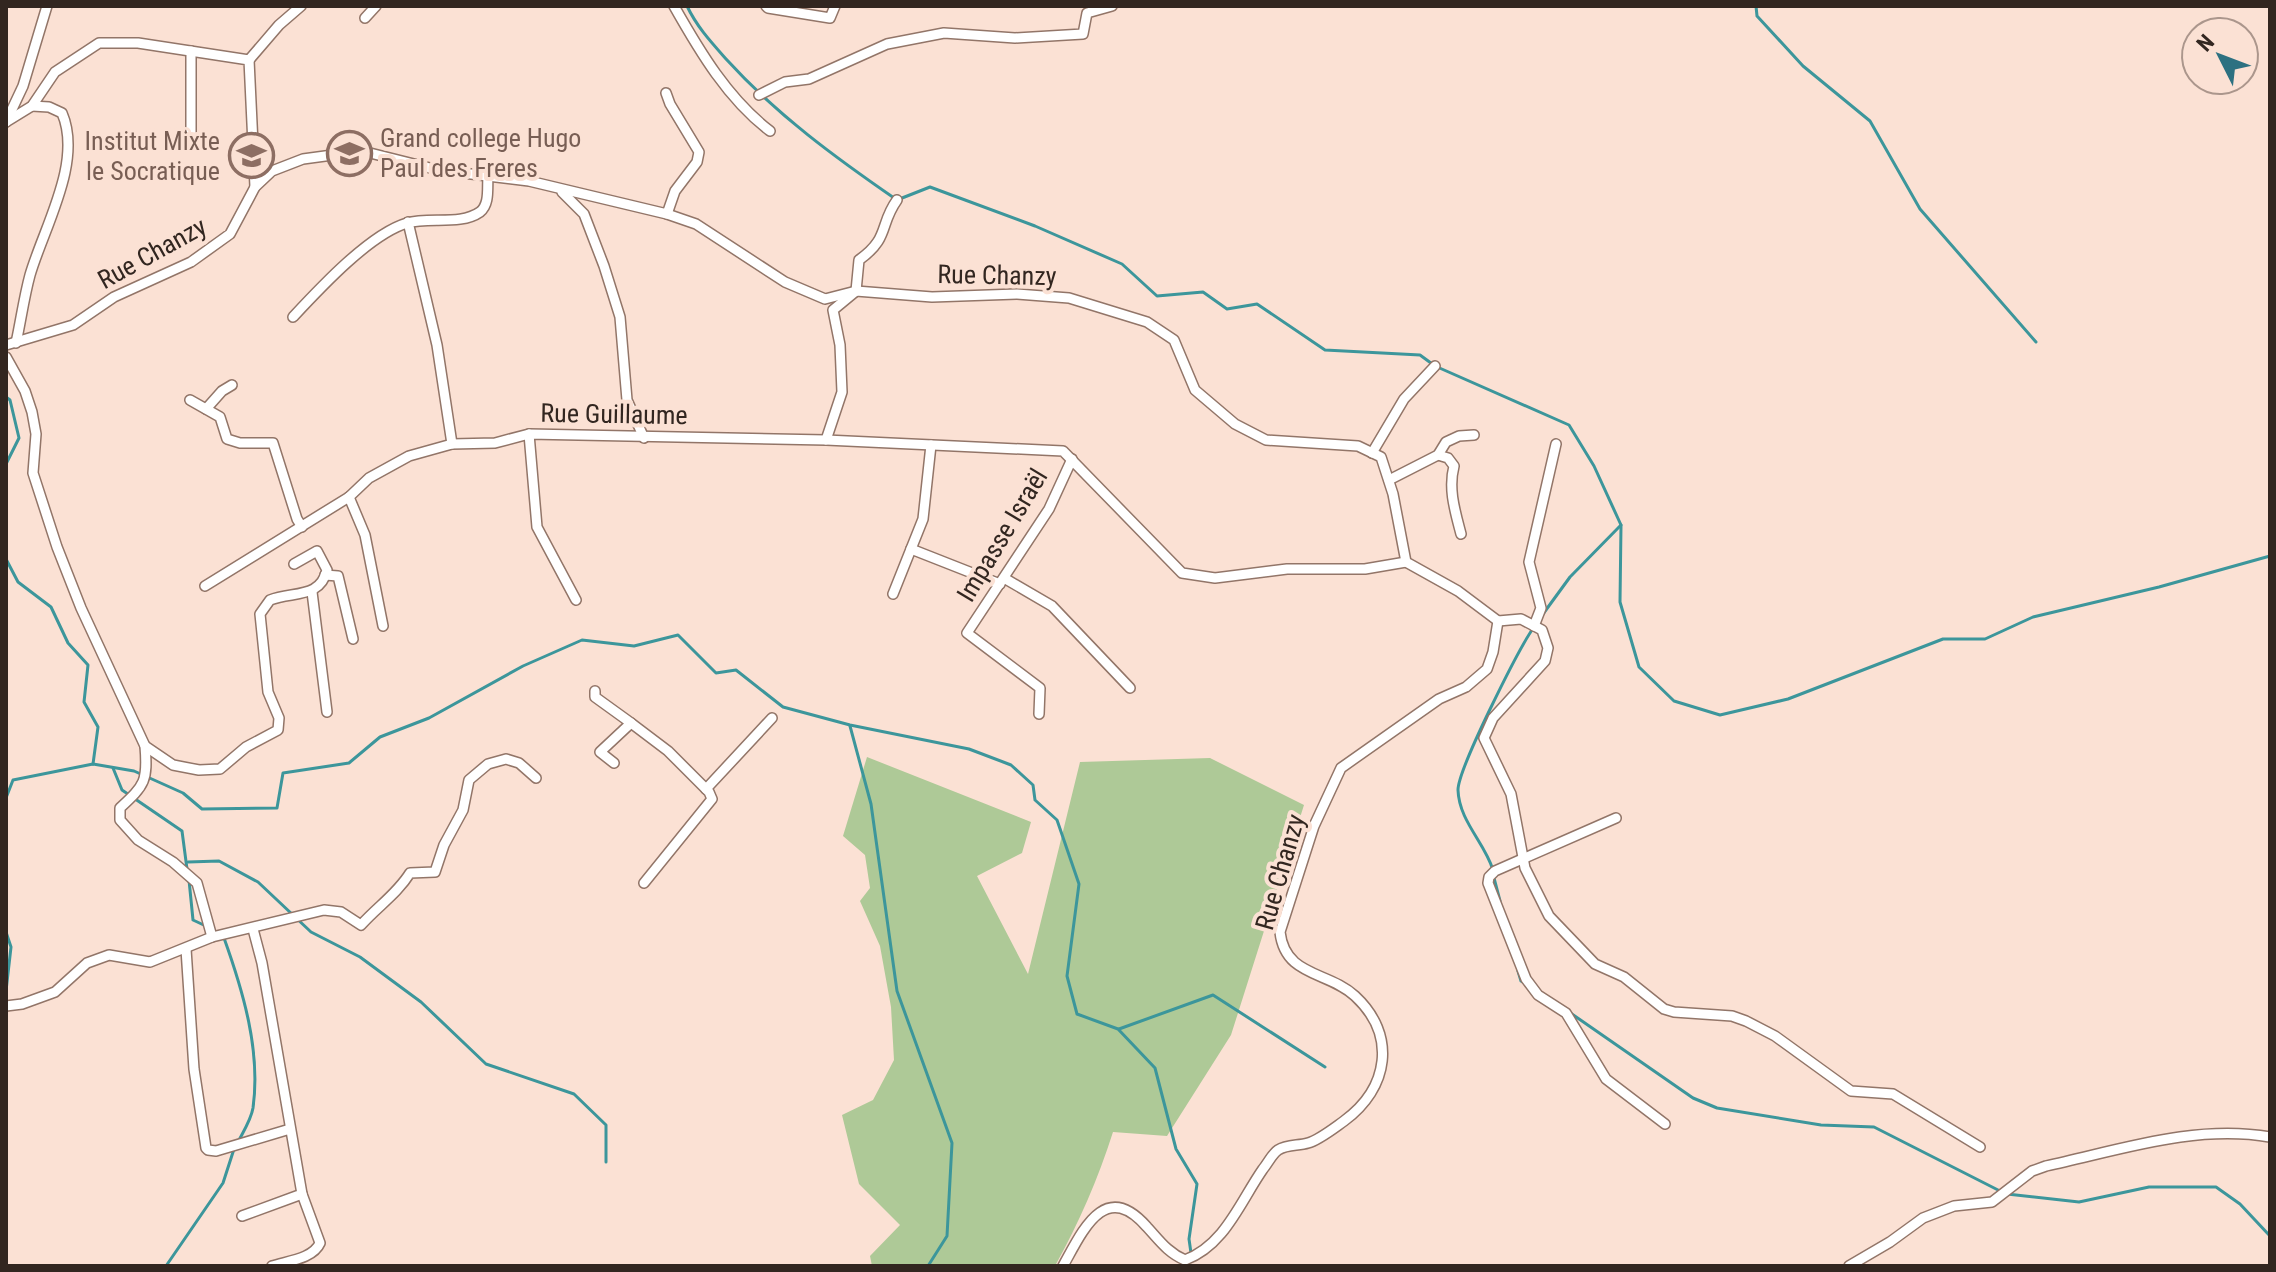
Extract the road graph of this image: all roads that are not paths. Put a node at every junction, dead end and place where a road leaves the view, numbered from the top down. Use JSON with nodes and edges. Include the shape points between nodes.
{"nodes":[{"id":1,"x":47,"y":6,"type":"edge"},
{"id":2,"x":301,"y":6,"type":"edge"},
{"id":3,"x":376,"y":6,"type":"edge"},
{"id":4,"x":674,"y":6,"type":"edge"},
{"id":5,"x":766,"y":6,"type":"edge"},
{"id":6,"x":835,"y":6,"type":"edge"},
{"id":7,"x":1112,"y":6,"type":"edge"},
{"id":8,"x":365,"y":18,"type":"dead end"},
{"id":9,"x":191,"y":51,"type":"junction"},
{"id":10,"x":249,"y":60,"type":"junction"},
{"id":11,"x":666,"y":93,"type":"dead end"},
{"id":12,"x":759,"y":95,"type":"dead end"},
{"id":13,"x":32,"y":106,"type":"junction"},
{"id":14,"x":6,"y":122,"type":"edge"},
{"id":15,"x":770,"y":131,"type":"dead end"},
{"id":16,"x":191,"y":144,"type":"dead end"},
{"id":17,"x":488,"y":177,"type":"junction"},
{"id":18,"x":255,"y":187,"type":"junction"},
{"id":19,"x":560,"y":191,"type":"junction"},
{"id":20,"x":897,"y":200,"type":"dead end"},
{"id":21,"x":667,"y":214,"type":"junction"},
{"id":22,"x":408,"y":222,"type":"junction"},
{"id":23,"x":856,"y":291,"type":"junction"},
{"id":24,"x":293,"y":317,"type":"dead end"},
{"id":25,"x":11,"y":344,"type":"edge"},
{"id":26,"x":6,"y":357,"type":"edge"},
{"id":27,"x":1435,"y":366,"type":"dead end"},
{"id":28,"x":232,"y":385,"type":"dead end"},
{"id":29,"x":190,"y":400,"type":"dead end"},
{"id":30,"x":206,"y":409,"type":"junction"},
{"id":31,"x":529,"y":434,"type":"junction"},
{"id":32,"x":1474,"y":435,"type":"dead end"},
{"id":33,"x":644,"y":438,"type":"junction"},
{"id":34,"x":826,"y":440,"type":"junction"},
{"id":35,"x":452,"y":444,"type":"junction"},
{"id":36,"x":1556,"y":444,"type":"dead end"},
{"id":37,"x":931,"y":445,"type":"junction"},
{"id":38,"x":1372,"y":453,"type":"junction"},
{"id":39,"x":1438,"y":455,"type":"junction"},
{"id":40,"x":1072,"y":459,"type":"junction"},
{"id":41,"x":1389,"y":480,"type":"junction"},
{"id":42,"x":349,"y":497,"type":"junction"},
{"id":43,"x":302,"y":527,"type":"junction"},
{"id":44,"x":1461,"y":534,"type":"dead end"},
{"id":45,"x":911,"y":549,"type":"junction"},
{"id":46,"x":1406,"y":562,"type":"junction"},
{"id":47,"x":294,"y":564,"type":"dead end"},
{"id":48,"x":325,"y":575,"type":"junction"},
{"id":49,"x":1002,"y":581,"type":"junction"},
{"id":50,"x":205,"y":586,"type":"dead end"},
{"id":51,"x":312,"y":592,"type":"junction"},
{"id":52,"x":893,"y":594,"type":"dead end"},
{"id":53,"x":576,"y":600,"type":"dead end"},
{"id":54,"x":1498,"y":621,"type":"junction"},
{"id":55,"x":383,"y":626,"type":"dead end"},
{"id":56,"x":1534,"y":626,"type":"junction"},
{"id":57,"x":353,"y":639,"type":"dead end"},
{"id":58,"x":1130,"y":688,"type":"dead end"},
{"id":59,"x":595,"y":691,"type":"dead end"},
{"id":60,"x":327,"y":712,"type":"dead end"},
{"id":61,"x":1039,"y":714,"type":"dead end"},
{"id":62,"x":772,"y":718,"type":"dead end"},
{"id":63,"x":631,"y":723,"type":"junction"},
{"id":64,"x":145,"y":746,"type":"junction"},
{"id":65,"x":614,"y":763,"type":"dead end"},
{"id":66,"x":536,"y":778,"type":"dead end"},
{"id":67,"x":706,"y":789,"type":"junction"},
{"id":68,"x":1616,"y":818,"type":"dead end"},
{"id":69,"x":1523,"y":858,"type":"junction"},
{"id":70,"x":644,"y":883,"type":"dead end"},
{"id":71,"x":253,"y":929,"type":"junction"},
{"id":72,"x":212,"y":937,"type":"junction"},
{"id":73,"x":186,"y":949,"type":"junction"},
{"id":74,"x":6,"y":1006,"type":"edge"},
{"id":75,"x":1665,"y":1124,"type":"dead end"},
{"id":76,"x":290,"y":1129,"type":"junction"},
{"id":77,"x":2270,"y":1137,"type":"edge"},
{"id":78,"x":1980,"y":1147,"type":"dead end"},
{"id":79,"x":302,"y":1194,"type":"junction"},
{"id":80,"x":242,"y":1216,"type":"dead end"},
{"id":81,"x":272,"y":1266,"type":"edge"},
{"id":82,"x":1063,"y":1266,"type":"edge"},
{"id":83,"x":1849,"y":1266,"type":"edge"}],
"edges":[{"from":1,"to":14,"type":"street","via":[[23,86]]},
{"from":2,"to":10,"type":"street"},
{"from":3,"to":8,"type":"street"},
{"from":4,"to":15,"type":"street","via":[[716,74]]},
{"from":5,"to":6,"type":"street","via":[[830,18]]},
{"from":7,"to":12,"type":"street","via":[[1087,13],[1083,34],[1015,38],[944,33],[887,44]]},
{"from":9,"to":10,"type":"street"},
{"from":9,"to":13,"type":"street","via":[[99,43],[55,72]]},
{"from":9,"to":16,"type":"street"},
{"from":10,"to":18,"type":"street"},
{"from":11,"to":21,"type":"street","via":[[699,152]]},
{"from":13,"to":14,"type":"street"},
{"from":13,"to":25,"type":"street","via":[[62,113],[70,143]]},
{"from":17,"to":18,"type":"street","name":"Rue Chanzy","via":[[362,151],[303,159],[272,171]]},
{"from":17,"to":19,"type":"street","name":"Rue Chanzy"},
{"from":17,"to":22,"type":"street","via":[[486,205],[479,212]]},
{"from":18,"to":25,"type":"street","name":"Rue Chanzy","via":[[230,234],[191,262],[114,297],[73,325]]},
{"from":19,"to":21,"type":"street","name":"Rue Chanzy"},
{"from":19,"to":33,"type":"street","via":[[584,214],[604,266],[620,317],[627,400]]},
{"from":20,"to":23,"type":"street","via":[[884,235],[859,260]]},
{"from":21,"to":23,"type":"street","name":"Rue Chanzy","via":[[696,224],[785,282],[825,299]]},
{"from":22,"to":24,"type":"street","via":[[332,275]]},
{"from":22,"to":35,"type":"street","via":[[437,345]]},
{"from":23,"to":34,"type":"street","via":[[833,310],[842,392]]},
{"from":23,"to":38,"type":"street","name":"Rue Chanzy","via":[[1069,298],[1147,322],[1174,340],[1195,390],[1235,424],[1266,440],[1358,446]]},
{"from":26,"to":64,"type":"street","via":[[32,412],[33,473],[57,547]]},
{"from":27,"to":38,"type":"street","via":[[1404,399]]},
{"from":28,"to":30,"type":"street"},
{"from":29,"to":30,"type":"street"},
{"from":30,"to":43,"type":"street","via":[[220,417],[227,439],[273,443]]},
{"from":31,"to":33,"type":"street","name":"Rue Guillaume"},
{"from":31,"to":35,"type":"street","name":"Rue Guillaume","via":[[495,443]]},
{"from":31,"to":53,"type":"street","via":[[537,527]]},
{"from":32,"to":39,"type":"street","via":[[1446,442]]},
{"from":33,"to":34,"type":"street","name":"Rue Guillaume"},
{"from":34,"to":37,"type":"street","name":"Rue Guillaume"},
{"from":35,"to":42,"type":"street","name":"Rue Guillaume","via":[[409,456],[369,478]]},
{"from":36,"to":56,"type":"street","via":[[1529,562],[1541,608]]},
{"from":37,"to":40,"type":"street","name":"Rue Guillaume","via":[[1063,451]]},
{"from":37,"to":45,"type":"street","via":[[923,519]]},
{"from":38,"to":41,"type":"street","via":[[1381,457]]},
{"from":39,"to":41,"type":"street"},
{"from":39,"to":44,"type":"street","via":[[1454,466],[1452,499]]},
{"from":40,"to":46,"type":"street","via":[[1182,573],[1215,578]]},
{"from":40,"to":49,"type":"street","name":"Impasse Israël","via":[[1049,509]]},
{"from":41,"to":46,"type":"street"},
{"from":42,"to":43,"type":"street","name":"Rue Guillaume"},
{"from":42,"to":55,"type":"street","via":[[365,535]]},
{"from":43,"to":50,"type":"street","name":"Rue Guillaume"},
{"from":45,"to":49,"type":"street"},
{"from":45,"to":52,"type":"street"},
{"from":46,"to":54,"type":"street"},
{"from":47,"to":48,"type":"street","via":[[317,551]]},
{"from":48,"to":51,"type":"street"},
{"from":48,"to":57,"type":"street","via":[[338,576]]},
{"from":49,"to":58,"type":"street","via":[[1052,606]]},
{"from":49,"to":61,"type":"street","name":"Impasse Israël","via":[[967,633],[1040,688]]},
{"from":51,"to":60,"type":"street"},
{"from":51,"to":64,"type":"street","via":[[270,600],[260,614],[268,692],[279,718],[278,730],[220,769],[173,765]]},
{"from":54,"to":56,"type":"street","via":[[1521,619]]},
{"from":54,"to":82,"type":"street","name":"Rue Chanzy","via":[[1487,669],[1341,768],[1314,826],[1280,932],[1282,948],[1295,963],[1354,995],[1374,1021],[1383,1048],[1377,1085],[1346,1120],[1309,1143],[1277,1150],[1222,1234],[1201,1254],[1185,1260],[1174,1256],[1138,1216],[1109,1207],[1086,1226]]},
{"from":56,"to":69,"type":"street","via":[[1542,630],[1548,648],[1545,661],[1493,718],[1484,738],[1511,794]]},
{"from":59,"to":63,"type":"street","via":[[595,697]]},
{"from":62,"to":67,"type":"street"},
{"from":63,"to":65,"type":"street","via":[[600,752]]},
{"from":63,"to":67,"type":"street"},
{"from":64,"to":72,"type":"street","via":[[142,788],[120,808],[120,820],[138,840],[197,883]]},
{"from":66,"to":71,"type":"street","via":[[506,759],[488,764],[469,780],[463,810],[435,872],[410,873],[398,893],[361,925],[341,912],[324,910]]},
{"from":67,"to":70,"type":"street","via":[[712,802]]},
{"from":68,"to":69,"type":"street"},
{"from":69,"to":75,"type":"street","via":[[1488,880],[1526,979],[1538,995],[1566,1013],[1606,1079]]},
{"from":69,"to":78,"type":"street","via":[[1549,916],[1568,939],[1595,964],[1624,977],[1664,1009],[1746,1021],[1851,1091],[1893,1094]]},
{"from":71,"to":72,"type":"street"},
{"from":71,"to":76,"type":"street"},
{"from":72,"to":73,"type":"street"},
{"from":73,"to":74,"type":"street","via":[[150,962],[109,955],[87,963],[55,992]]},
{"from":73,"to":76,"type":"street","via":[[194,1069],[206,1148],[216,1151]]},
{"from":76,"to":79,"type":"street"},
{"from":77,"to":83,"type":"street","via":[[2224,1131],[2046,1166],[1992,1202],[1954,1206],[1923,1218]]},
{"from":79,"to":80,"type":"street"},
{"from":79,"to":81,"type":"street","via":[[319,1248]]}]}
